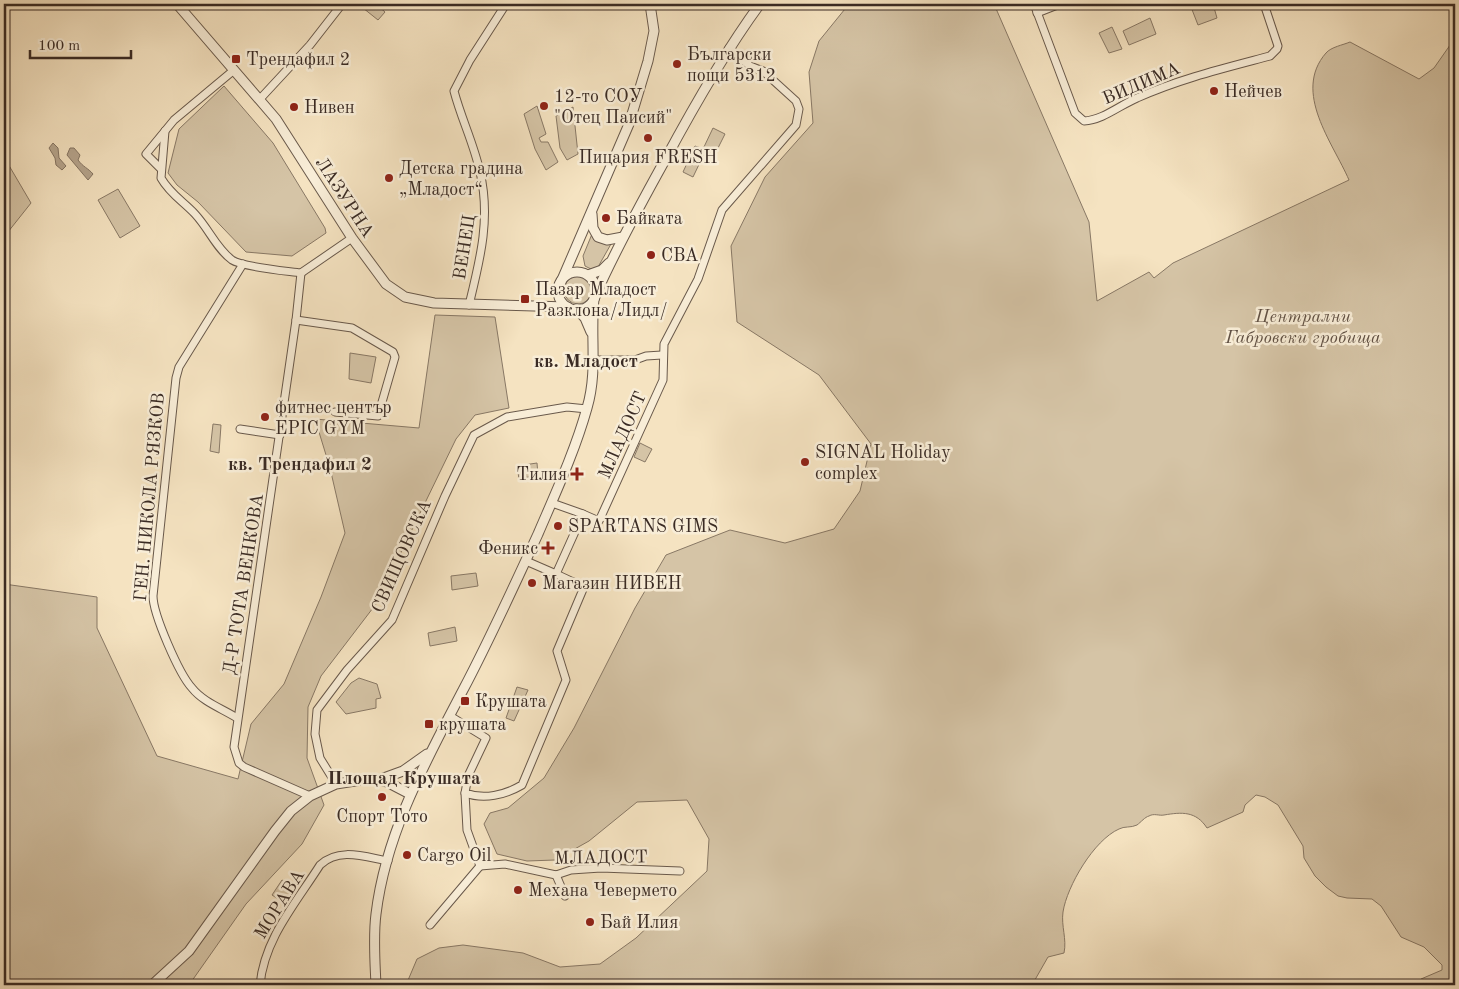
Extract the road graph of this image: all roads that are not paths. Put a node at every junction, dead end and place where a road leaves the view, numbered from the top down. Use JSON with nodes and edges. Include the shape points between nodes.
{"nodes":[{"id":1,"x":177,"y":4,"type":"edge"},
{"id":2,"x":342,"y":4,"type":"edge"},
{"id":3,"x":506,"y":4,"type":"edge"},
{"id":4,"x":650,"y":4,"type":"edge"},
{"id":5,"x":760,"y":4,"type":"edge"},
{"id":6,"x":1034,"y":4,"type":"edge"},
{"id":7,"x":1060,"y":4,"type":"edge"},
{"id":8,"x":1264,"y":4,"type":"edge"},
{"id":9,"x":1450,"y":4,"type":"edge"},
{"id":10,"x":1455,"y":10,"type":"edge"},
{"id":11,"x":1037,"y":12,"type":"junction"},
{"id":12,"x":729,"y":48,"type":"junction"},
{"id":13,"x":234,"y":70,"type":"junction"},
{"id":14,"x":259,"y":100,"type":"junction"},
{"id":15,"x":165,"y":131,"type":"junction"},
{"id":16,"x":160,"y":168,"type":"junction"},
{"id":17,"x":592,"y":211,"type":"junction"},
{"id":18,"x":623,"y":237,"type":"junction"},
{"id":19,"x":352,"y":238,"type":"junction"},
{"id":20,"x":578,"y":247,"type":"junction"},
{"id":21,"x":611,"y":261,"type":"junction"},
{"id":22,"x":243,"y":264,"type":"junction"},
{"id":23,"x":301,"y":273,"type":"junction"},
{"id":24,"x":584,"y":274,"type":"junction"},
{"id":25,"x":560,"y":285,"type":"junction"},
{"id":26,"x":595,"y":297,"type":"junction"},
{"id":27,"x":469,"y":304,"type":"junction"},
{"id":28,"x":540,"y":305,"type":"junction"},
{"id":29,"x":572,"y":308,"type":"junction"},
{"id":30,"x":296,"y":320,"type":"junction"},
{"id":31,"x":593,"y":337,"type":"junction"},
{"id":32,"x":662,"y":355,"type":"junction"},
{"id":33,"x":595,"y":360,"type":"junction"},
{"id":34,"x":587,"y":409,"type":"junction"},
{"id":35,"x":335,"y":412,"type":"dead end"},
{"id":36,"x":240,"y":429,"type":"dead end"},
{"id":37,"x":280,"y":435,"type":"junction"},
{"id":38,"x":552,"y":503,"type":"junction"},
{"id":39,"x":583,"y":514,"type":"junction"},
{"id":40,"x":526,"y":561,"type":"junction"},
{"id":41,"x":556,"y":574,"type":"junction"},
{"id":42,"x":450,"y":716,"type":"junction"},
{"id":43,"x":237,"y":718,"type":"junction"},
{"id":44,"x":429,"y":753,"type":"junction"},
{"id":45,"x":381,"y":779,"type":"junction"},
{"id":46,"x":336,"y":784,"type":"junction"},
{"id":47,"x":466,"y":793,"type":"junction"},
{"id":48,"x":410,"y":794,"type":"junction"},
{"id":49,"x":310,"y":796,"type":"junction"},
{"id":50,"x":388,"y":861,"type":"junction"},
{"id":51,"x":480,"y":866,"type":"junction"},
{"id":52,"x":680,"y":871,"type":"dead end"},
{"id":53,"x":556,"y":875,"type":"junction"},
{"id":54,"x":565,"y":896,"type":"dead end"},
{"id":55,"x":430,"y":925,"type":"dead end"},
{"id":56,"x":152,"y":985,"type":"edge"},
{"id":57,"x":260,"y":985,"type":"edge"},
{"id":58,"x":376,"y":985,"type":"edge"}],
"edges":[{"from":1,"to":13,"type":"street","name":"ЛАЗУРНА"},
{"from":2,"to":14,"type":"street"},
{"from":3,"to":27,"type":"street","name":"ВЕНЕЦ","via":[[454,91],[480,172],[486,208],[484,239]]},
{"from":4,"to":17,"type":"street","via":[[654,31],[648,61],[629,124]]},
{"from":5,"to":12,"type":"street"},
{"from":6,"to":11,"type":"street"},
{"from":7,"to":11,"type":"street"},
{"from":8,"to":11,"type":"street","name":"ВИДИМА","via":[[1278,46],[1270,56],[1184,80],[1136,98],[1092,121],[1084,121],[1074,113]]},
{"from":9,"to":10,"type":"street"},
{"from":12,"to":18,"type":"street"},
{"from":12,"to":32,"type":"street","name":"МЛАДОСТ","via":[[750,66],[763,71],[796,101],[798,117],[796,125],[722,210],[698,279],[664,344]]},
{"from":13,"to":14,"type":"street","name":"ЛАЗУРНА"},
{"from":13,"to":15,"type":"street"},
{"from":14,"to":19,"type":"street","name":"ЛАЗУРНА","via":[[276,119]]},
{"from":15,"to":16,"type":"street"},
{"from":15,"to":16,"type":"street","via":[[146,154]]},
{"from":16,"to":22,"type":"street","via":[[161,178],[174,197],[197,216],[232,260]]},
{"from":17,"to":18,"type":"street","via":[[593,228],[598,237],[607,240]]},
{"from":17,"to":20,"type":"street"},
{"from":18,"to":21,"type":"street"},
{"from":19,"to":23,"type":"street"},
{"from":19,"to":27,"type":"street","name":"ЛАЗУРНА","via":[[386,284],[405,297],[434,303]]},
{"from":20,"to":24,"type":"street"},
{"from":20,"to":25,"type":"street"},
{"from":21,"to":24,"type":"street","via":[[602,270]]},
{"from":21,"to":26,"type":"street"},
{"from":22,"to":23,"type":"street"},
{"from":22,"to":43,"type":"street","name":"ГЕН. НИКОЛА РЯЗКОВ","via":[[179,367],[152,596],[157,620],[191,688]]},
{"from":23,"to":30,"type":"street","name":"Д-Р ТОТА ВЕНКОВА"},
{"from":24,"to":25,"type":"street","via":[[570,273]]},
{"from":24,"to":26,"type":"street","via":[[595,284]]},
{"from":25,"to":28,"type":"street","via":[[553,298]]},
{"from":25,"to":29,"type":"street","via":[[560,298]]},
{"from":26,"to":29,"type":"street","via":[[586,308]]},
{"from":26,"to":31,"type":"street"},
{"from":27,"to":28,"type":"street","name":"ЛАЗУРНА"},
{"from":28,"to":29,"type":"street","name":"ЛАЗУРНА"},
{"from":29,"to":31,"type":"street","via":[[584,318]]},
{"from":30,"to":35,"type":"street","via":[[352,328],[393,352],[395,357],[378,416]]},
{"from":30,"to":37,"type":"street","name":"Д-Р ТОТА ВЕНКОВА"},
{"from":31,"to":33,"type":"street"},
{"from":32,"to":33,"type":"street","via":[[635,360]]},
{"from":32,"to":39,"type":"street","name":"МЛАДОСТ","via":[[663,380],[599,521]]},
{"from":33,"to":34,"type":"street"},
{"from":34,"to":38,"type":"street"},
{"from":34,"to":46,"type":"street","name":"СВИЩОВСКА","via":[[568,407],[507,417],[474,435],[392,620],[347,670],[317,710],[315,734],[320,758]]},
{"from":36,"to":37,"type":"street"},
{"from":37,"to":43,"type":"street","name":"Д-Р ТОТА ВЕНКОВА"},
{"from":38,"to":39,"type":"street"},
{"from":38,"to":40,"type":"street"},
{"from":39,"to":41,"type":"street"},
{"from":40,"to":41,"type":"street"},
{"from":40,"to":42,"type":"street"},
{"from":41,"to":47,"type":"street","via":[[584,587],[557,651],[566,680],[522,785],[483,798]]},
{"from":42,"to":44,"type":"street"},
{"from":42,"to":47,"type":"street","via":[[486,738],[468,776]]},
{"from":43,"to":49,"type":"street","name":"Д-Р ТОТА ВЕНКОВА","via":[[234,748],[239,763]]},
{"from":44,"to":45,"type":"street","via":[[403,771]]},
{"from":44,"to":48,"type":"street"},
{"from":45,"to":46,"type":"street"},
{"from":45,"to":48,"type":"street"},
{"from":46,"to":49,"type":"street"},
{"from":47,"to":51,"type":"street","via":[[467,830]]},
{"from":48,"to":50,"type":"street"},
{"from":49,"to":56,"type":"street","via":[[291,811],[275,831],[189,951]]},
{"from":50,"to":57,"type":"street","name":"МОРАВА","via":[[344,854],[320,865],[267,951]]},
{"from":50,"to":58,"type":"street","via":[[376,913]]},
{"from":51,"to":53,"type":"street","name":"МЛАДОСТ","via":[[505,864]]},
{"from":51,"to":55,"type":"street"},
{"from":52,"to":53,"type":"street","name":"МЛАДОСТ","via":[[601,868],[571,870]]},
{"from":53,"to":54,"type":"street"}]}
